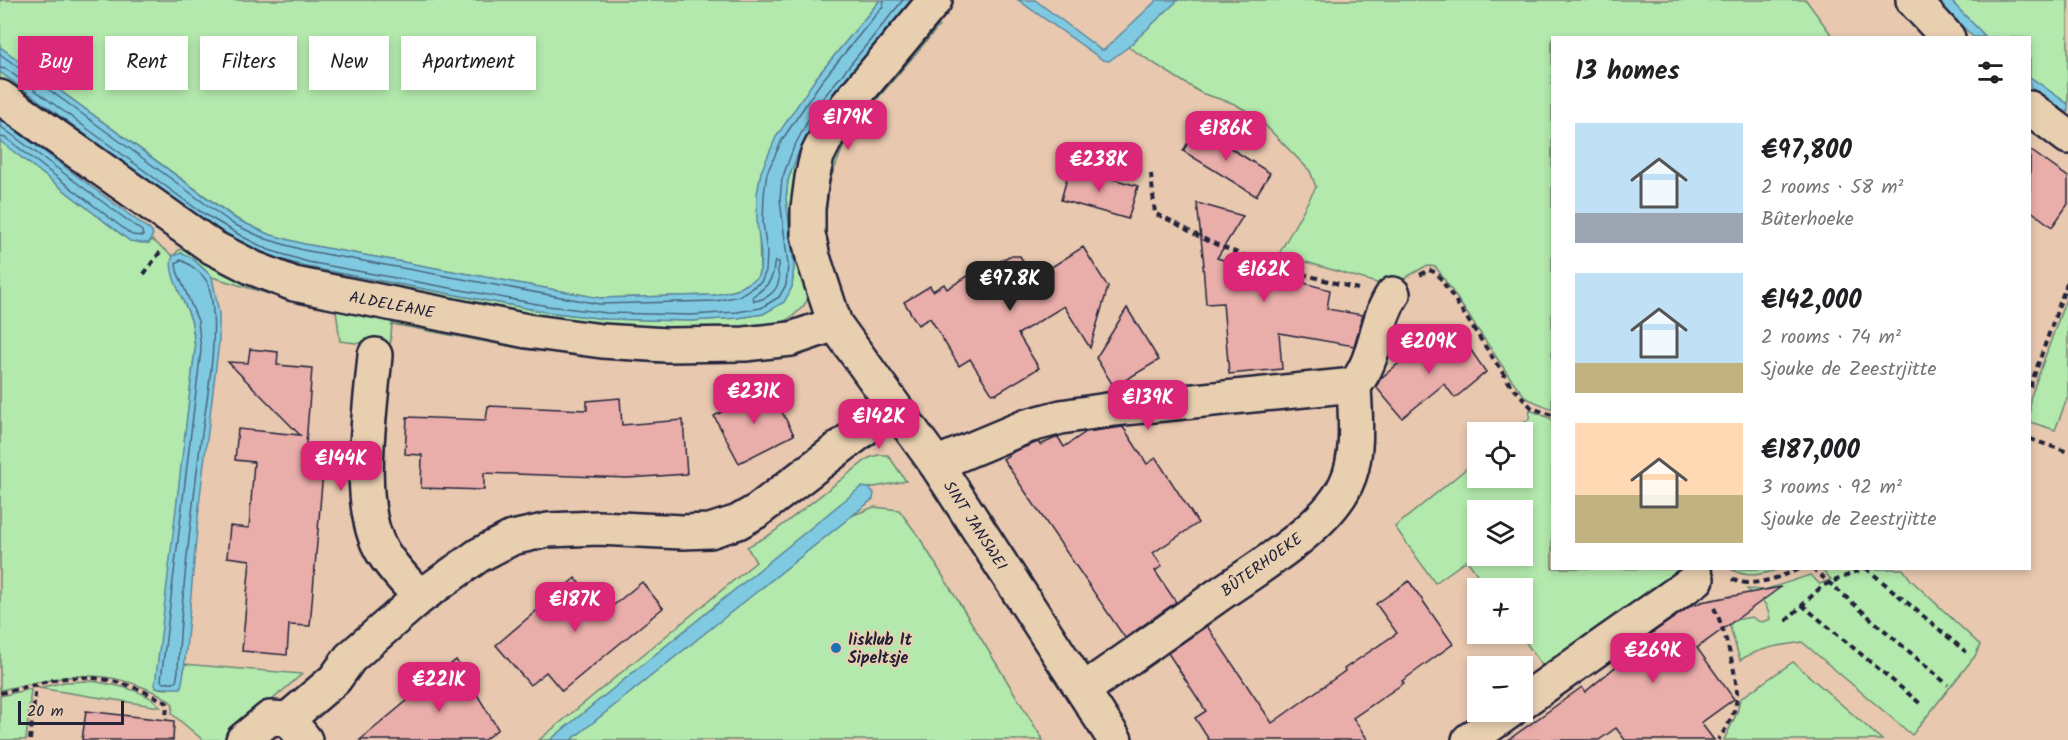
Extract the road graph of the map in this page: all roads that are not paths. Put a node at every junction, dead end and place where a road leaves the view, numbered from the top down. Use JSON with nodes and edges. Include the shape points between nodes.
{"nodes":[{"id":1,"x":935,"y":0,"type":"edge"},
{"id":2,"x":1913,"y":0,"type":"edge"},
{"id":3,"x":1946,"y":36,"type":"edge"},
{"id":4,"x":0,"y":98,"type":"edge"},
{"id":5,"x":2031,"y":109,"type":"edge"},
{"id":6,"x":2068,"y":137,"type":"edge"},
{"id":7,"x":1393,"y":294,"type":"road end"},
{"id":8,"x":834,"y":324,"type":"junction"},
{"id":9,"x":375,"y":355,"type":"dead end"},
{"id":10,"x":1354,"y":385,"type":"junction"},
{"id":11,"x":893,"y":407,"type":"junction"},
{"id":12,"x":936,"y":464,"type":"junction"},
{"id":13,"x":1712,"y":577,"type":"road end"},
{"id":14,"x":420,"y":597,"type":"junction"},
{"id":15,"x":1083,"y":690,"type":"junction"},
{"id":16,"x":1533,"y":695,"type":"edge"},
{"id":17,"x":1494,"y":722,"type":"edge"},
{"id":18,"x":297,"y":729,"type":"edge"},
{"id":19,"x":243,"y":740,"type":"edge"},
{"id":20,"x":1115,"y":740,"type":"edge"},
{"id":21,"x":1469,"y":740,"type":"edge"}],
"edges":[{"from":1,"to":8,"type":"street","name":"SINT JANSWEI","via":[[848,104],[818,156],[808,208],[808,234]]},
{"from":2,"to":3,"type":"street"},
{"from":4,"to":8,"type":"street","name":"ALDELEANE","via":[[212,247],[294,284],[527,331],[602,341],[745,344],[791,339]]},
{"from":5,"to":6,"type":"street"},
{"from":7,"to":10,"type":"street","via":[[1368,364]]},
{"from":8,"to":11,"type":"street","name":"SINT JANSWEI"},
{"from":9,"to":14,"type":"street","via":[[366,473],[372,528],[381,551]]},
{"from":10,"to":12,"type":"street","via":[[1061,417],[1027,426]]},
{"from":10,"to":15,"type":"street","name":"BÛTERHOEKE","via":[[1354,455],[1346,484],[1329,510],[1267,561]]},
{"from":11,"to":12,"type":"street","name":"SINT JANSWEI"},
{"from":11,"to":14,"type":"street","via":[[738,522],[710,531],[598,528],[548,530],[512,538],[479,555]]},
{"from":12,"to":15,"type":"street","name":"SINT JANSWEI"},
{"from":13,"to":16,"type":"street"},
{"from":14,"to":18,"type":"street","via":[[350,658]]},
{"from":15,"to":20,"type":"street","name":"SINT JANSWEI"},
{"from":17,"to":21,"type":"street"},
{"from":18,"to":19,"type":"street","via":[[270,718]]}]}
